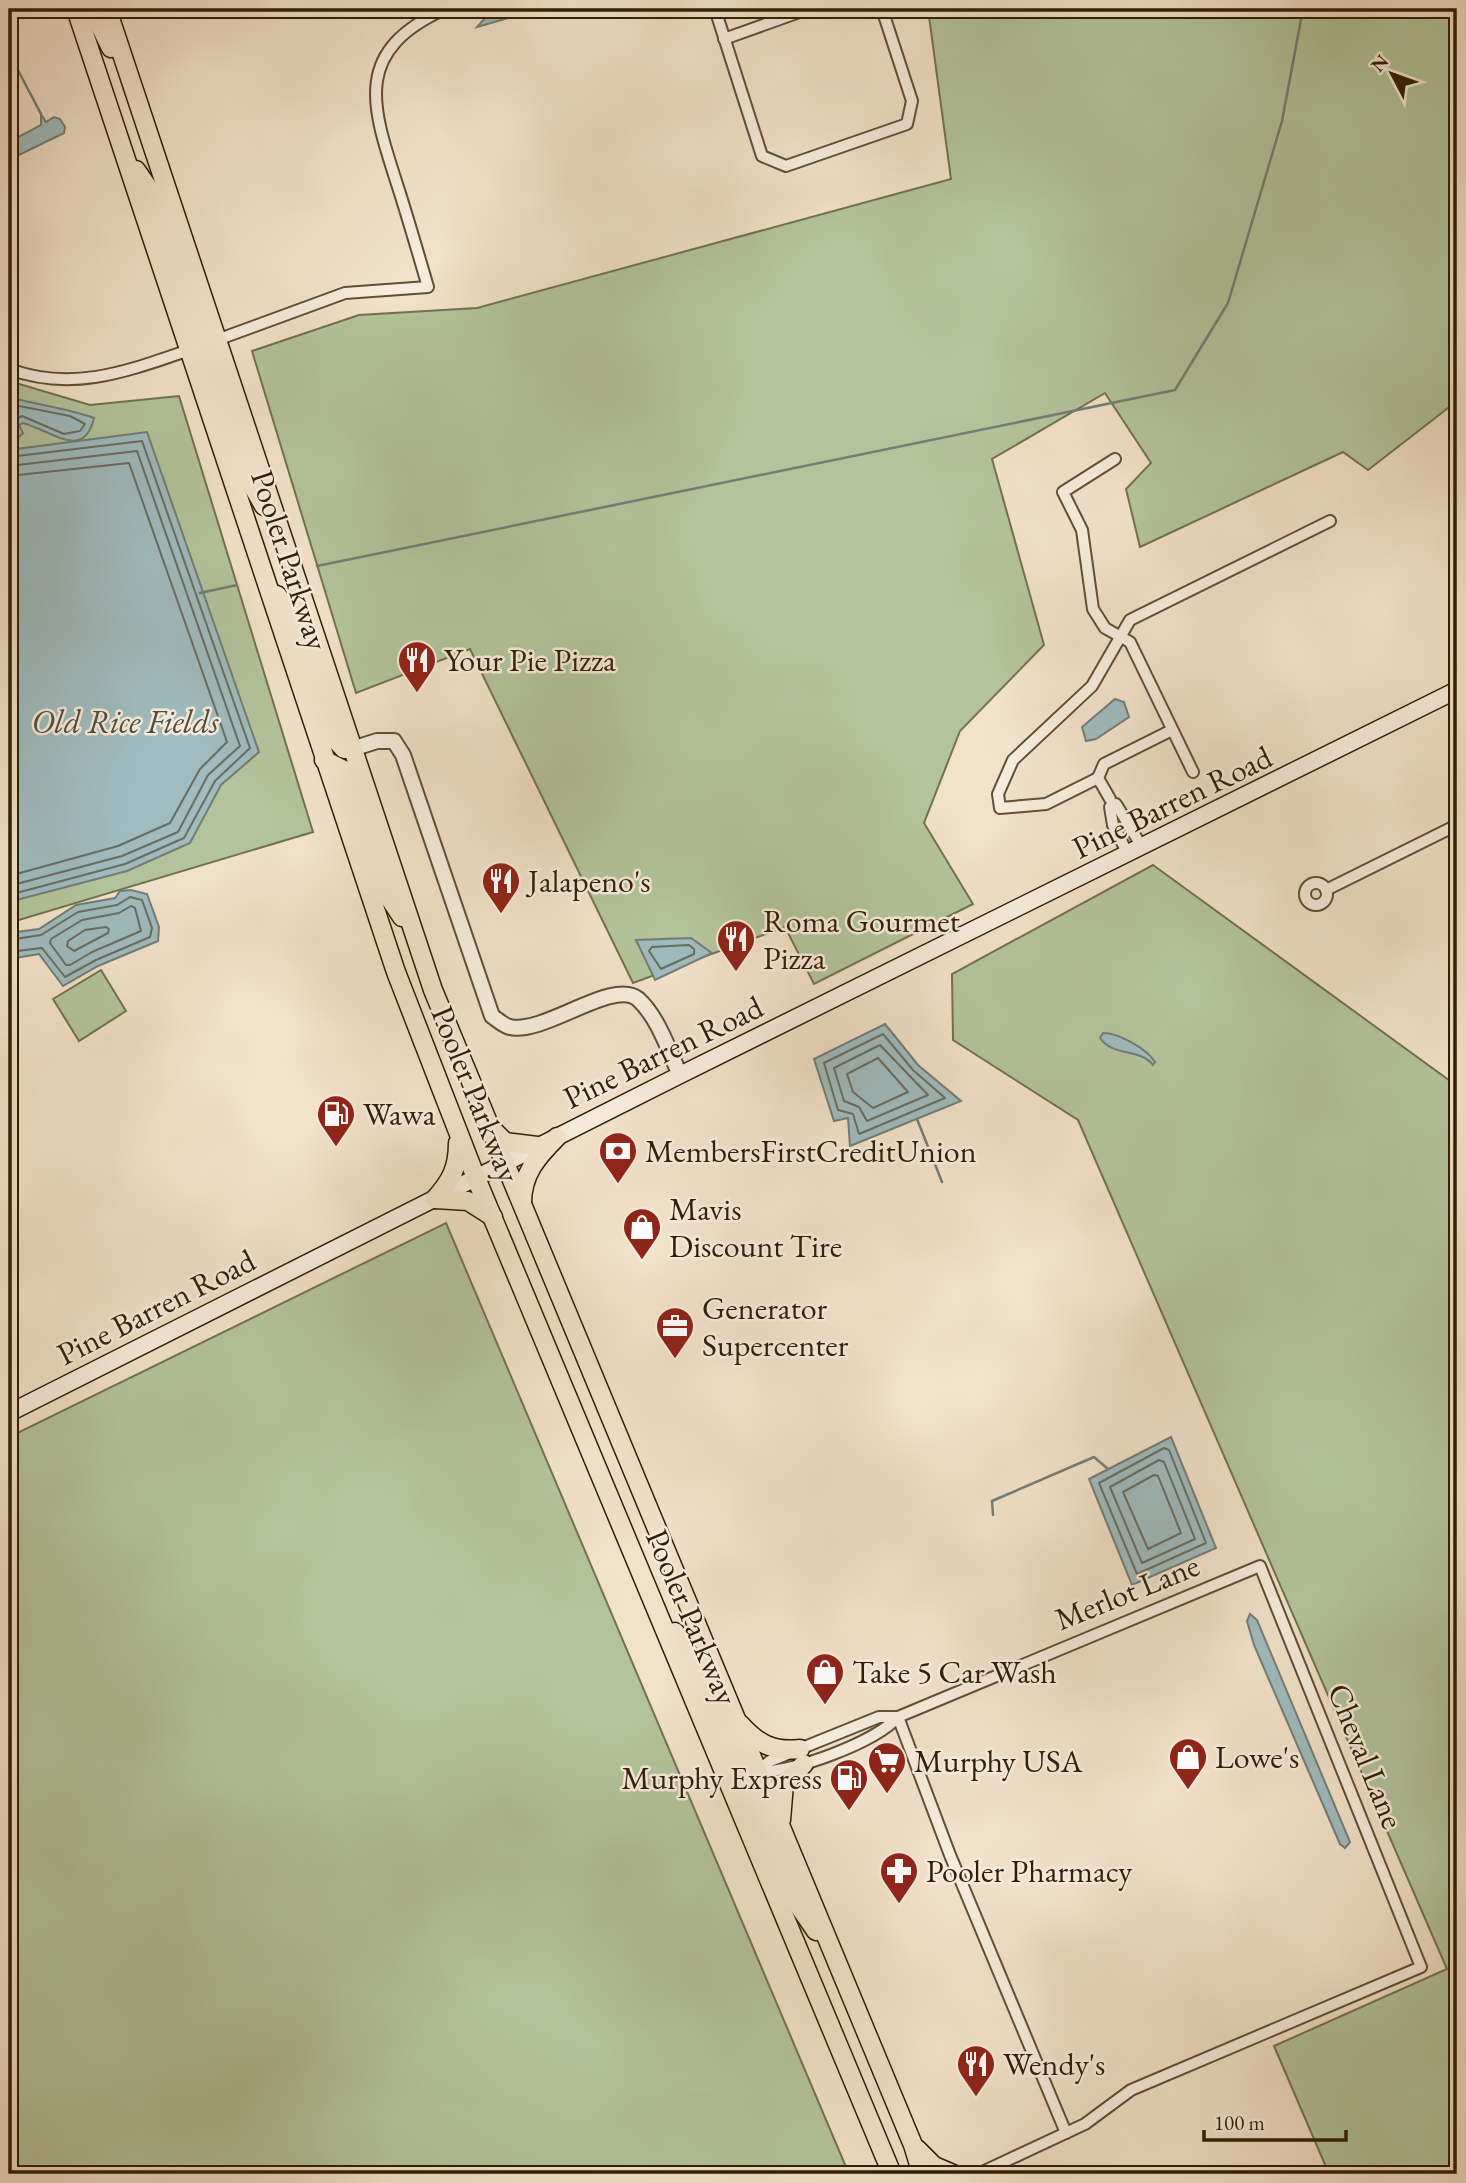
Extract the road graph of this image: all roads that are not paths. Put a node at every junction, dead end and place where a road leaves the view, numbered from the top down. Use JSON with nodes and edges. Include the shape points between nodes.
{"nodes":[{"id":1,"x":76,"y":9,"type":"edge"},
{"id":2,"x":92,"y":9,"type":"edge"},
{"id":3,"x":107,"y":9,"type":"edge"},
{"id":4,"x":444,"y":9,"type":"edge"},
{"id":5,"x":715,"y":9,"type":"edge"},
{"id":6,"x":808,"y":9,"type":"edge"},
{"id":7,"x":882,"y":9,"type":"edge"},
{"id":8,"x":724,"y":39,"type":"junction"},
{"id":9,"x":132,"y":85,"type":"junction"},
{"id":10,"x":203,"y":345,"type":"junction"},
{"id":11,"x":9,"y":369,"type":"edge"},
{"id":12,"x":1115,"y":459,"type":"dead end"},
{"id":13,"x":1331,"y":521,"type":"dead end"},
{"id":14,"x":265,"y":578,"type":"junction"},
{"id":15,"x":1119,"y":636,"type":"junction"},
{"id":16,"x":1457,"y":690,"type":"edge"},
{"id":17,"x":1172,"y":730,"type":"junction"},
{"id":18,"x":352,"y":749,"type":"junction"},
{"id":19,"x":324,"y":760,"type":"junction"},
{"id":20,"x":1193,"y":772,"type":"dead end"},
{"id":21,"x":1098,"y":778,"type":"junction"},
{"id":22,"x":1457,"y":825,"type":"edge"},
{"id":23,"x":1135,"y":851,"type":"junction"},
{"id":24,"x":1326,"y":890,"type":"dead end"},
{"id":25,"x":415,"y":937,"type":"junction"},
{"id":26,"x":680,"y":1075,"type":"junction"},
{"id":27,"x":486,"y":1123,"type":"junction"},
{"id":28,"x":458,"y":1134,"type":"junction"},
{"id":29,"x":557,"y":1136,"type":"junction"},
{"id":30,"x":537,"y":1146,"type":"junction"},
{"id":31,"x":503,"y":1163,"type":"junction"},
{"id":32,"x":476,"y":1178,"type":"junction"},
{"id":33,"x":435,"y":1199,"type":"junction"},
{"id":34,"x":523,"y":1210,"type":"junction"},
{"id":35,"x":492,"y":1217,"type":"junction"},
{"id":36,"x":9,"y":1413,"type":"edge"},
{"id":37,"x":1260,"y":1566,"type":"joint"},
{"id":38,"x":650,"y":1592,"type":"junction"},
{"id":39,"x":734,"y":1717,"type":"junction"},
{"id":40,"x":898,"y":1717,"type":"junction"},
{"id":41,"x":802,"y":1756,"type":"junction"},
{"id":42,"x":743,"y":1778,"type":"junction"},
{"id":43,"x":780,"y":1827,"type":"junction"},
{"id":44,"x":837,"y":1963,"type":"junction"},
{"id":45,"x":1066,"y":2133,"type":"junction"},
{"id":46,"x":913,"y":2145,"type":"junction"},
{"id":47,"x":892,"y":2174,"type":"edge"},
{"id":48,"x":922,"y":2174,"type":"edge"},
{"id":49,"x":953,"y":2174,"type":"edge"},
{"id":50,"x":978,"y":2174,"type":"edge"}],
"edges":[{"from":1,"to":10,"type":"main road","via":[[123,150],[149,189]]},
{"from":2,"to":9,"type":"main road"},
{"from":3,"to":9,"type":"main road","name":"Pooler Parkway"},
{"from":4,"to":10,"type":"street","via":[[401,35],[385,57],[375,91],[382,136],[428,287],[345,293]]},
{"from":5,"to":8,"type":"street"},
{"from":6,"to":8,"type":"street"},
{"from":7,"to":8,"type":"street","via":[[912,101],[907,124],[786,166],[762,156]]},
{"from":9,"to":10,"type":"main road","name":"Pooler Parkway"},
{"from":10,"to":11,"type":"street","via":[[93,380],[47,378]]},
{"from":10,"to":14,"type":"main road","name":"Pooler Parkway"},
{"from":10,"to":18,"type":"main road","name":"Pooler Parkway","via":[[248,478],[282,538]]},
{"from":12,"to":15,"type":"street","via":[[1063,492],[1082,530],[1091,606],[1105,628]]},
{"from":13,"to":15,"type":"street","via":[[1133,618]]},
{"from":14,"to":18,"type":"main road","via":[[296,622],[334,738],[344,749]]},
{"from":14,"to":19,"type":"main road","name":"Pooler Parkway"},
{"from":15,"to":17,"type":"street","via":[[1130,642]]},
{"from":15,"to":21,"type":"street","via":[[1092,686],[1016,757],[998,798],[1000,808],[1042,805]]},
{"from":16,"to":23,"type":"main road","name":"Pine Barren Road"},
{"from":17,"to":20,"type":"street"},
{"from":17,"to":21,"type":"street","via":[[1108,761]]},
{"from":18,"to":25,"type":"main road","name":"Pooler Parkway"},
{"from":18,"to":26,"type":"street","via":[[394,741],[403,755],[492,1016],[508,1027],[527,1028],[619,993],[635,996],[646,1007]]},
{"from":19,"to":25,"type":"main road","via":[[344,770],[383,888]]},
{"from":19,"to":28,"type":"main road","name":"Pooler Parkway","via":[[396,972]]},
{"from":21,"to":23,"type":"street"},
{"from":22,"to":24,"type":"street"},
{"from":23,"to":26,"type":"main road","name":"Pine Barren Road"},
{"from":25,"to":27,"type":"main road","name":"Pooler Parkway"},
{"from":26,"to":29,"type":"main road","name":"Pine Barren Road"},
{"from":27,"to":30,"type":"main road","via":[[505,1142]]},
{"from":27,"to":31,"type":"main road","name":"Pooler Parkway"},
{"from":28,"to":32,"type":"main road","name":"Pooler Parkway"},
{"from":28,"to":33,"type":"main road","via":[[454,1175]]},
{"from":29,"to":30,"type":"main road","name":"Pine Barren Road"},
{"from":29,"to":34,"type":"main road","via":[[525,1177]]},
{"from":30,"to":31,"type":"main road","name":"Pine Barren Road"},
{"from":31,"to":32,"type":"main road","name":"Pine Barren Road"},
{"from":31,"to":34,"type":"main road","name":"Pooler Parkway"},
{"from":32,"to":33,"type":"main road","name":"Pine Barren Road"},
{"from":32,"to":35,"type":"main road","name":"Pooler Parkway"},
{"from":33,"to":35,"type":"main road","via":[[468,1201]]},
{"from":33,"to":36,"type":"main road","name":"Pine Barren Road"},
{"from":34,"to":39,"type":"main road","name":"Pooler Parkway"},
{"from":35,"to":38,"type":"main road","name":"Pooler Parkway"},
{"from":37,"to":40,"type":"street","name":"Merlot Lane"},
{"from":37,"to":45,"type":"street","name":"Cheval Lane","via":[[1421,1967],[1131,2091]]},
{"from":38,"to":42,"type":"main road","name":"Pooler Parkway"},
{"from":38,"to":42,"type":"main road","via":[[700,1670],[743,1768]]},
{"from":39,"to":41,"type":"main road","via":[[764,1745]]},
{"from":39,"to":42,"type":"main road","name":"Pooler Parkway"},
{"from":40,"to":41,"type":"street","name":"Merlot Lane","via":[[884,1732]]},
{"from":40,"to":45,"type":"street"},
{"from":41,"to":42,"type":"street","name":"Merlot Lane","via":[[770,1761]]},
{"from":41,"to":43,"type":"main road","via":[[784,1784]]},
{"from":42,"to":43,"type":"main road","name":"Pooler Parkway"},
{"from":42,"to":44,"type":"main road","via":[[792,1896]]},
{"from":42,"to":47,"type":"main road","name":"Pooler Parkway"},
{"from":43,"to":44,"type":"main road","name":"Pooler Parkway"},
{"from":44,"to":46,"type":"main road","name":"Pooler Parkway"},
{"from":45,"to":50,"type":"street"},
{"from":46,"to":48,"type":"main road","name":"Pooler Parkway"},
{"from":46,"to":49,"type":"main road","via":[[934,2166]]}]}
